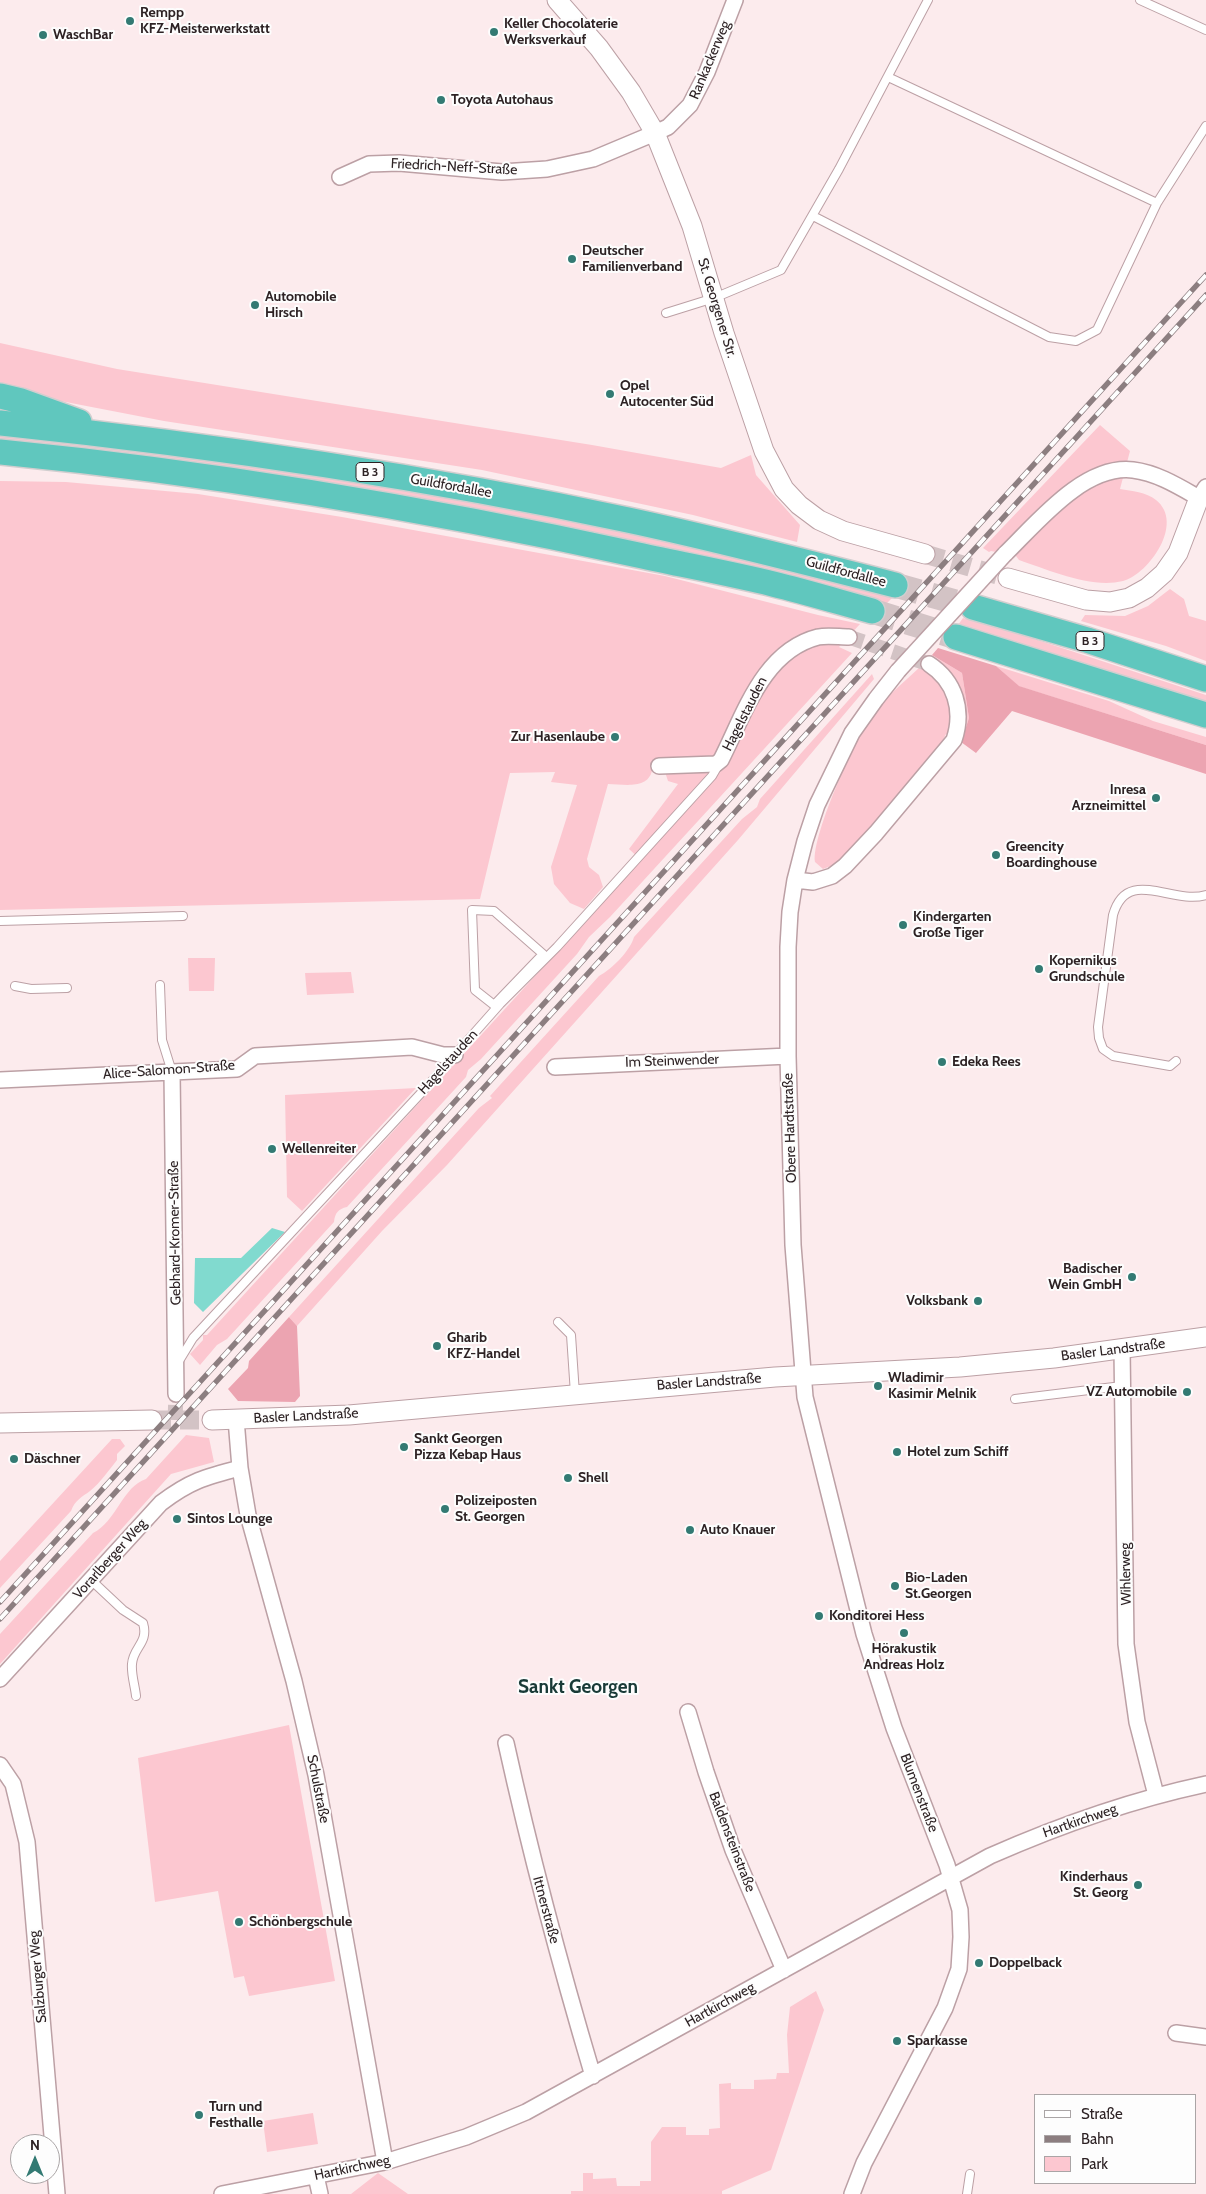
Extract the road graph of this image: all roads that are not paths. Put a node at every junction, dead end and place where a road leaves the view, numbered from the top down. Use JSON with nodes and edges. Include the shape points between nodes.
{"nodes":[{"id":1,"x":557,"y":0,"type":"edge"},
{"id":2,"x":735,"y":0,"type":"edge"},
{"id":3,"x":928,"y":0,"type":"edge"},
{"id":4,"x":1140,"y":0,"type":"edge"},
{"id":5,"x":1206,"y":30,"type":"edge"},
{"id":6,"x":888,"y":77,"type":"junction"},
{"id":7,"x":1206,"y":126,"type":"edge"},
{"id":8,"x":655,"y":133,"type":"junction"},
{"id":9,"x":340,"y":176,"type":"dead end"},
{"id":10,"x":1157,"y":203,"type":"junction"},
{"id":11,"x":812,"y":216,"type":"junction"},
{"id":12,"x":714,"y":298,"type":"junction"},
{"id":13,"x":666,"y":313,"type":"dead end"},
{"id":14,"x":0,"y":396,"type":"edge"},
{"id":15,"x":0,"y":423,"type":"edge"},
{"id":16,"x":112,"y":435,"type":"junction"},
{"id":17,"x":0,"y":452,"type":"edge"},
{"id":18,"x":47,"y":456,"type":"junction"},
{"id":19,"x":0,"y":468,"type":"edge"},
{"id":20,"x":1202,"y":493,"type":"edge"},
{"id":21,"x":925,"y":554,"type":"tunnel mouth"},
{"id":22,"x":1008,"y":578,"type":"tunnel mouth"},
{"id":23,"x":894,"y":585,"type":"tunnel mouth"},
{"id":24,"x":973,"y":606,"type":"tunnel mouth"},
{"id":25,"x":872,"y":611,"type":"tunnel mouth"},
{"id":26,"x":956,"y":637,"type":"tunnel mouth"},
{"id":27,"x":849,"y":638,"type":"tunnel mouth"},
{"id":28,"x":929,"y":664,"type":"tunnel mouth"},
{"id":29,"x":1206,"y":679,"type":"edge"},
{"id":30,"x":1206,"y":715,"type":"edge"},
{"id":31,"x":721,"y":760,"type":"junction"},
{"id":32,"x":659,"y":766,"type":"dead end"},
{"id":33,"x":795,"y":880,"type":"junction"},
{"id":34,"x":1206,"y":895,"type":"edge"},
{"id":35,"x":183,"y":916,"type":"dead end"},
{"id":36,"x":0,"y":921,"type":"edge"},
{"id":37,"x":160,"y":985,"type":"dead end"},
{"id":38,"x":15,"y":986,"type":"dead end"},
{"id":39,"x":67,"y":988,"type":"dead end"},
{"id":40,"x":475,"y":990,"type":"joint"},
{"id":41,"x":455,"y":1055,"type":"junction"},
{"id":42,"x":788,"y":1056,"type":"junction"},
{"id":43,"x":1176,"y":1061,"type":"dead end"},
{"id":44,"x":555,"y":1066,"type":"dead end"},
{"id":45,"x":172,"y":1072,"type":"junction"},
{"id":46,"x":0,"y":1080,"type":"edge"},
{"id":47,"x":558,"y":1322,"type":"dead end"},
{"id":48,"x":1206,"y":1337,"type":"edge"},
{"id":49,"x":1122,"y":1349,"type":"junction"},
{"id":50,"x":176,"y":1365,"type":"junction"},
{"id":51,"x":802,"y":1376,"type":"junction"},
{"id":52,"x":1122,"y":1386,"type":"junction"},
{"id":53,"x":176,"y":1394,"type":"tunnel mouth"},
{"id":54,"x":575,"y":1394,"type":"junction"},
{"id":55,"x":1016,"y":1399,"type":"dead end"},
{"id":56,"x":236,"y":1419,"type":"junction"},
{"id":57,"x":152,"y":1420,"type":"tunnel mouth"},
{"id":58,"x":212,"y":1420,"type":"tunnel mouth"},
{"id":59,"x":0,"y":1424,"type":"edge"},
{"id":60,"x":240,"y":1468,"type":"junction"},
{"id":61,"x":91,"y":1580,"type":"junction"},
{"id":62,"x":0,"y":1679,"type":"edge"},
{"id":63,"x":136,"y":1696,"type":"dead end"},
{"id":64,"x":688,"y":1712,"type":"dead end"},
{"id":65,"x":506,"y":1743,"type":"dead end"},
{"id":66,"x":0,"y":1765,"type":"edge"},
{"id":67,"x":1206,"y":1784,"type":"edge"},
{"id":68,"x":1156,"y":1795,"type":"junction"},
{"id":69,"x":951,"y":1878,"type":"junction"},
{"id":70,"x":784,"y":1970,"type":"junction"},
{"id":71,"x":1176,"y":2033,"type":"dead end"},
{"id":72,"x":1206,"y":2037,"type":"edge"},
{"id":73,"x":593,"y":2076,"type":"junction"},
{"id":74,"x":385,"y":2162,"type":"junction"},
{"id":75,"x":970,"y":2174,"type":"dead end"},
{"id":76,"x":316,"y":2176,"type":"junction"},
{"id":77,"x":57,"y":2194,"type":"edge"},
{"id":78,"x":222,"y":2194,"type":"edge"},
{"id":79,"x":320,"y":2194,"type":"edge"},
{"id":80,"x":852,"y":2194,"type":"edge"},
{"id":81,"x":967,"y":2194,"type":"edge"}],
"edges":[{"from":1,"to":8,"type":"street","name":"St. Georgener Str.","via":[[599,48],[631,92]]},
{"from":2,"to":8,"type":"street","name":"Rankackerweg","via":[[707,72],[690,105],[668,126]]},
{"from":3,"to":6,"type":"lane"},
{"from":4,"to":5,"type":"lane"},
{"from":6,"to":10,"type":"lane"},
{"from":6,"to":11,"type":"lane"},
{"from":7,"to":10,"type":"lane"},
{"from":8,"to":9,"type":"street","name":"Friedrich-Neff-Straße","via":[[593,159],[547,169],[502,172],[399,163],[369,164]]},
{"from":8,"to":12,"type":"street","name":"St. Georgener Str.","via":[[692,226]]},
{"from":10,"to":11,"type":"lane","via":[[1097,330],[1076,341],[1049,337]]},
{"from":11,"to":12,"type":"lane","via":[[781,270]]},
{"from":12,"to":13,"type":"lane"},
{"from":12,"to":21,"type":"street","name":"St. Georgener Str.","via":[[764,451],[784,489],[819,520],[843,531]]},
{"from":14,"to":16,"type":"highway"},
{"from":15,"to":16,"type":"highway","name":"Guildfordallee","number":"B 3"},
{"from":16,"to":23,"type":"highway","name":"Guildfordallee","number":"B 3","via":[[246,452],[441,484],[628,520]]},
{"from":17,"to":18,"type":"highway","number":"B 3"},
{"from":18,"to":19,"type":"highway","number":"B 3"},
{"from":18,"to":25,"type":"highway","number":"B 3","via":[[250,482],[415,510],[773,584]]},
{"from":20,"to":22,"type":"street","via":[[1178,553],[1164,573],[1129,598],[1110,602],[1086,600]]},
{"from":20,"to":33,"type":"street","name":"Obere Hardtstraße","bridge":true,"via":[[1131,469],[1088,479],[1069,491],[898,671],[852,733],[814,814]]},
{"from":24,"to":29,"type":"highway","number":"B 3"},
{"from":26,"to":30,"type":"highway"},
{"from":27,"to":31,"type":"street","name":"Hagelstauden","via":[[819,637],[784,655],[757,688]]},
{"from":28,"to":33,"type":"street","via":[[945,679],[957,700],[958,728],[954,740],[844,866],[832,876],[813,882]]},
{"from":31,"to":32,"type":"street","name":"Hagelstauden","via":[[707,765]]},
{"from":31,"to":41,"type":"lane","name":"Hagelstauden","via":[[712,776]]},
{"from":33,"to":42,"type":"street","name":"Obere Hardtstraße","via":[[788,947]]},
{"from":34,"to":43,"type":"lane","via":[[1197,898],[1130,890],[1122,895],[1113,915],[1098,1027],[1103,1049],[1113,1056],[1152,1064],[1170,1066]]},
{"from":35,"to":36,"type":"lane"},
{"from":37,"to":45,"type":"lane","via":[[162,1040]]},
{"from":38,"to":39,"type":"lane"},
{"from":40,"to":40,"type":"lane","via":[[472,910],[494,910],[543,954],[494,1006]]},
{"from":41,"to":45,"type":"street","name":"Alice-Salomon-Straße","via":[[412,1047],[255,1056],[237,1069]]},
{"from":41,"to":50,"type":"lane","name":"Hagelstauden","via":[[193,1338]]},
{"from":42,"to":44,"type":"street","name":"Im Steinwender"},
{"from":42,"to":51,"type":"street","name":"Obere Hardtstraße","via":[[794,1271]]},
{"from":45,"to":46,"type":"street","name":"Alice-Salomon-Straße"},
{"from":45,"to":50,"type":"street","name":"Gebhard-Kromer-Straße"},
{"from":47,"to":54,"type":"lane","via":[[571,1335]]},
{"from":48,"to":49,"type":"street","name":"Basler Landstraße"},
{"from":49,"to":51,"type":"street","name":"Basler Landstraße","via":[[980,1365]]},
{"from":49,"to":52,"type":"street","name":"Wihlerweg"},
{"from":50,"to":53,"type":"street","name":"Gebhard-Kromer-Straße"},
{"from":51,"to":54,"type":"street","name":"Basler Landstraße"},
{"from":51,"to":69,"type":"street","name":"Blumenstraße","via":[[864,1634],[894,1728]]},
{"from":52,"to":55,"type":"lane"},
{"from":52,"to":68,"type":"street","name":"Wihlerweg","via":[[1126,1644],[1137,1722]]},
{"from":54,"to":56,"type":"street","name":"Basler Landstraße","via":[[349,1415]]},
{"from":56,"to":58,"type":"street","name":"Basler Landstraße"},
{"from":56,"to":60,"type":"street","name":"Schulstraße"},
{"from":57,"to":59,"type":"street"},
{"from":60,"to":61,"type":"street","name":"Vorarlberger Weg","via":[[182,1487],[161,1503]]},
{"from":60,"to":74,"type":"street","name":"Schulstraße","via":[[248,1515],[294,1681],[316,1775]]},
{"from":61,"to":62,"type":"street","name":"Vorarlberger Weg"},
{"from":61,"to":63,"type":"lane","via":[[123,1610],[143,1623],[144,1639],[132,1663]]},
{"from":64,"to":70,"type":"street","name":"Baldensteinstraße","via":[[733,1850]]},
{"from":65,"to":73,"type":"street","name":"Ittnerstraße","via":[[533,1863]]},
{"from":66,"to":77,"type":"street","name":"Salzburger Weg","via":[[13,1784],[27,1842]]},
{"from":67,"to":68,"type":"street","name":"Hartkirchweg"},
{"from":68,"to":69,"type":"street","name":"Hartkirchweg","via":[[1036,1836]]},
{"from":69,"to":70,"type":"street","name":"Hartkirchweg"},
{"from":69,"to":80,"type":"street","name":"Blumenstraße","via":[[960,1910],[959,1969],[945,2008],[864,2163]]},
{"from":70,"to":73,"type":"street","name":"Hartkirchweg"},
{"from":71,"to":72,"type":"street"},
{"from":73,"to":74,"type":"street","name":"Hartkirchweg","via":[[526,2112],[466,2137]]},
{"from":74,"to":76,"type":"street","name":"Hartkirchweg"},
{"from":75,"to":81,"type":"lane"},
{"from":76,"to":78,"type":"street","name":"Hartkirchweg"},
{"from":76,"to":79,"type":"street"}]}
